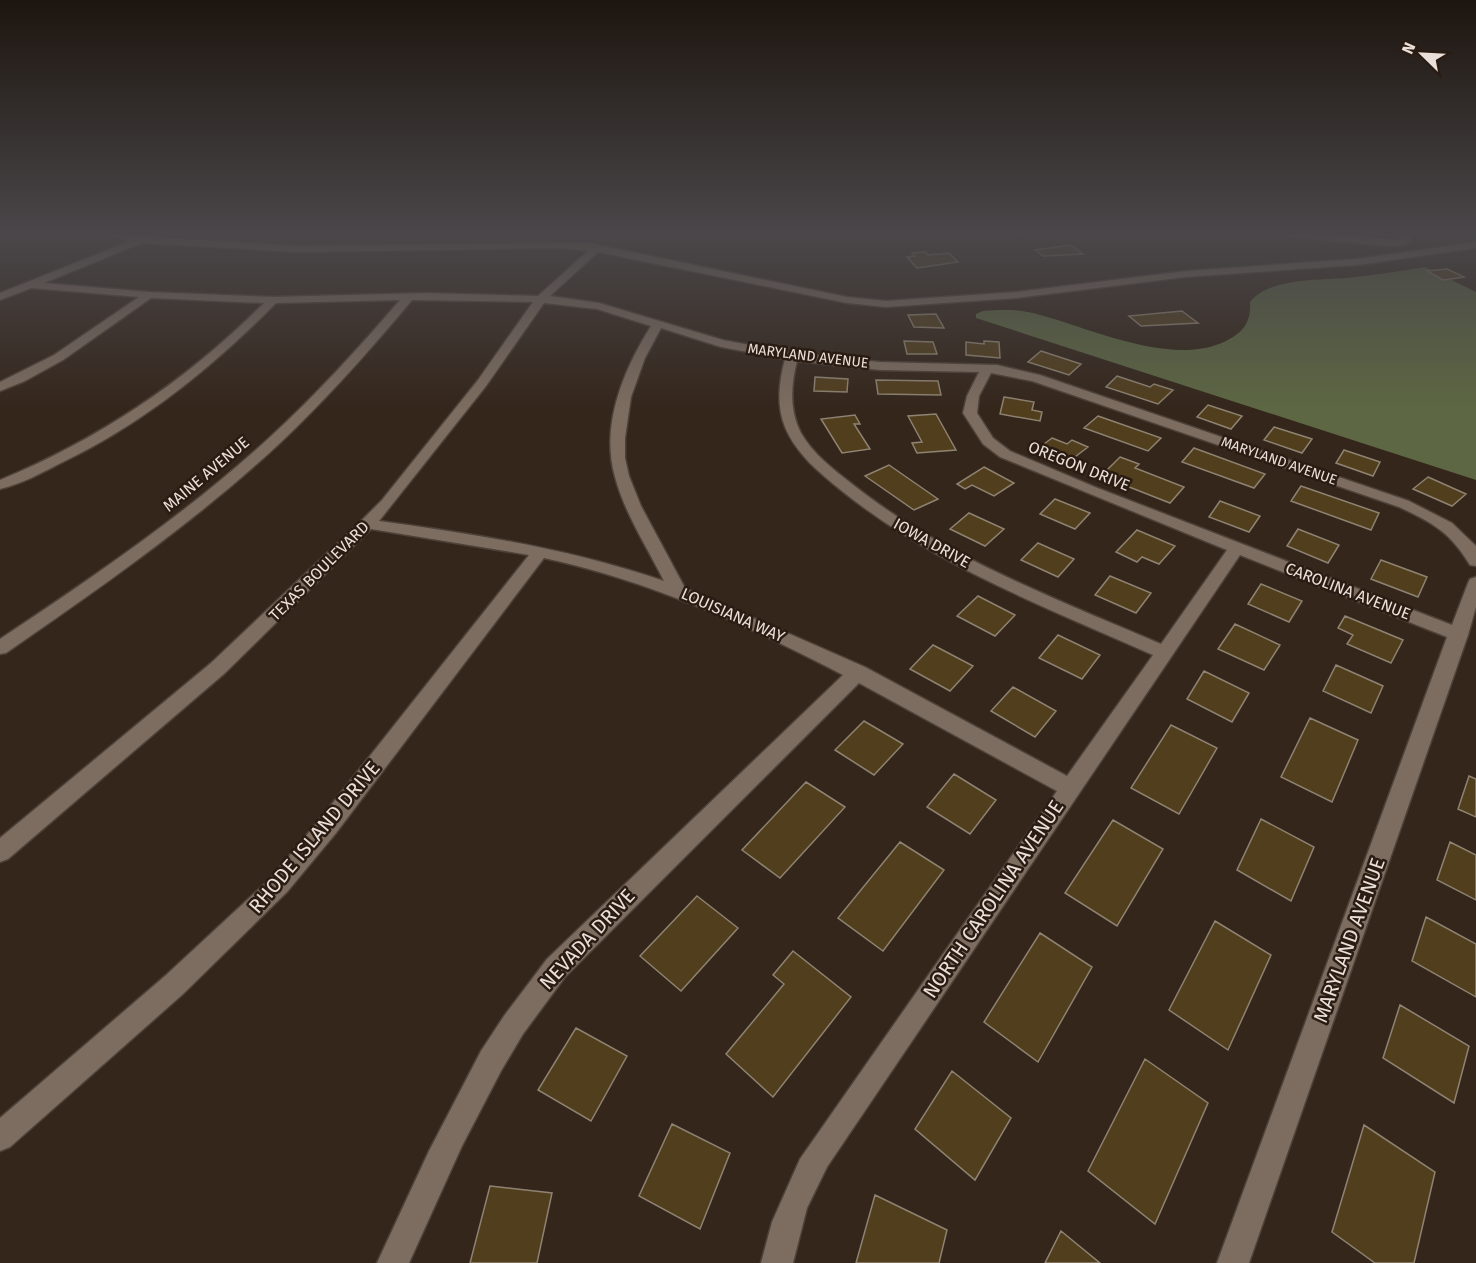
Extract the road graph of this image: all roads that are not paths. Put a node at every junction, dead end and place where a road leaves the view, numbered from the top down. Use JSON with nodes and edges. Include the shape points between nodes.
{"nodes":[{"id":1,"x":125,"y":293,"type":"edge"},
{"id":2,"x":548,"y":293,"type":"edge"},
{"id":3,"x":812,"y":293,"type":"edge"},
{"id":4,"x":1033,"y":293,"type":"edge"},
{"id":5,"x":149,"y":295,"type":"junction"},
{"id":6,"x":408,"y":297,"type":"junction"},
{"id":7,"x":541,"y":299,"type":"junction"},
{"id":8,"x":273,"y":300,"type":"junction"},
{"id":9,"x":658,"y":324,"type":"junction"},
{"id":10,"x":792,"y":357,"type":"junction"},
{"id":11,"x":987,"y":369,"type":"junction"},
{"id":12,"x":0,"y":387,"type":"edge"},
{"id":13,"x":0,"y":485,"type":"edge"},
{"id":14,"x":367,"y":524,"type":"junction"},
{"id":15,"x":1236,"y":548,"type":"junction"},
{"id":16,"x":540,"y":552,"type":"junction"},
{"id":17,"x":1476,"y":561,"type":"edge"},
{"id":18,"x":1476,"y":584,"type":"edge"},
{"id":19,"x":678,"y":591,"type":"junction"},
{"id":20,"x":1459,"y":635,"type":"junction"},
{"id":21,"x":0,"y":648,"type":"edge"},
{"id":22,"x":1163,"y":652,"type":"junction"},
{"id":23,"x":858,"y":672,"type":"junction"},
{"id":24,"x":1070,"y":788,"type":"junction"},
{"id":25,"x":0,"y":852,"type":"edge"},
{"id":26,"x":0,"y":1137,"type":"edge"},
{"id":27,"x":393,"y":1263,"type":"edge"},
{"id":28,"x":777,"y":1263,"type":"edge"},
{"id":29,"x":1233,"y":1263,"type":"edge"}],
"edges":[{"from":1,"to":5,"type":"street","name":"MARYLAND AVENUE"},
{"from":2,"to":7,"type":"street","name":"TEXAS BOULEVARD"},
{"from":3,"to":4,"type":"street","via":[[886,304]]},
{"from":5,"to":8,"type":"street","name":"MARYLAND AVENUE"},
{"from":5,"to":12,"type":"street","via":[[66,353]]},
{"from":6,"to":7,"type":"street","name":"MARYLAND AVENUE"},
{"from":6,"to":8,"type":"street","name":"MARYLAND AVENUE"},
{"from":6,"to":21,"type":"street","name":"MAINE AVENUE","via":[[332,385],[274,440],[165,531]]},
{"from":7,"to":9,"type":"street","name":"MARYLAND AVENUE","via":[[586,303]]},
{"from":7,"to":14,"type":"street","name":"TEXAS BOULEVARD","via":[[482,383]]},
{"from":8,"to":13,"type":"street","via":[[216,356],[141,414],[87,446]]},
{"from":9,"to":10,"type":"street","name":"MARYLAND AVENUE","via":[[722,343]]},
{"from":9,"to":19,"type":"street","via":[[634,369],[620,418],[617,446],[621,476]]},
{"from":10,"to":11,"type":"street","name":"MARYLAND AVENUE","via":[[887,366]]},
{"from":10,"to":22,"type":"street","name":"IOWA DRIVE","via":[[785,392],[791,425],[812,455],[849,491],[906,531],[956,558]]},
{"from":11,"to":15,"type":"street","name":"OREGON DRIVE","via":[[973,396],[970,413],[988,441],[1005,454]]},
{"from":11,"to":17,"type":"street","name":"MARYLAND AVENUE","via":[[1036,378],[1404,504],[1450,530],[1472,551]]},
{"from":14,"to":16,"type":"street","name":"LOUISIANA WAY"},
{"from":14,"to":25,"type":"street","name":"TEXAS BOULEVARD","via":[[218,668]]},
{"from":15,"to":20,"type":"street","name":"CAROLINA AVENUE"},
{"from":15,"to":22,"type":"street","name":"NORTH CAROLINA AVENUE"},
{"from":16,"to":19,"type":"street","name":"LOUISIANA WAY"},
{"from":16,"to":26,"type":"street","name":"RHODE ISLAND DRIVE","via":[[279,885],[174,985]]},
{"from":18,"to":20,"type":"street","name":"MARYLAND AVENUE"},
{"from":19,"to":23,"type":"street","name":"LOUISIANA WAY"},
{"from":20,"to":29,"type":"street","name":"MARYLAND AVENUE"},
{"from":22,"to":24,"type":"street","name":"NORTH CAROLINA AVENUE"},
{"from":23,"to":24,"type":"street","name":"LOUISIANA WAY"},
{"from":23,"to":27,"type":"street","name":"NEVADA DRIVE","via":[[556,968],[491,1060]]},
{"from":24,"to":28,"type":"street","name":"NORTH CAROLINA AVENUE","via":[[817,1157],[796,1196]]}]}
